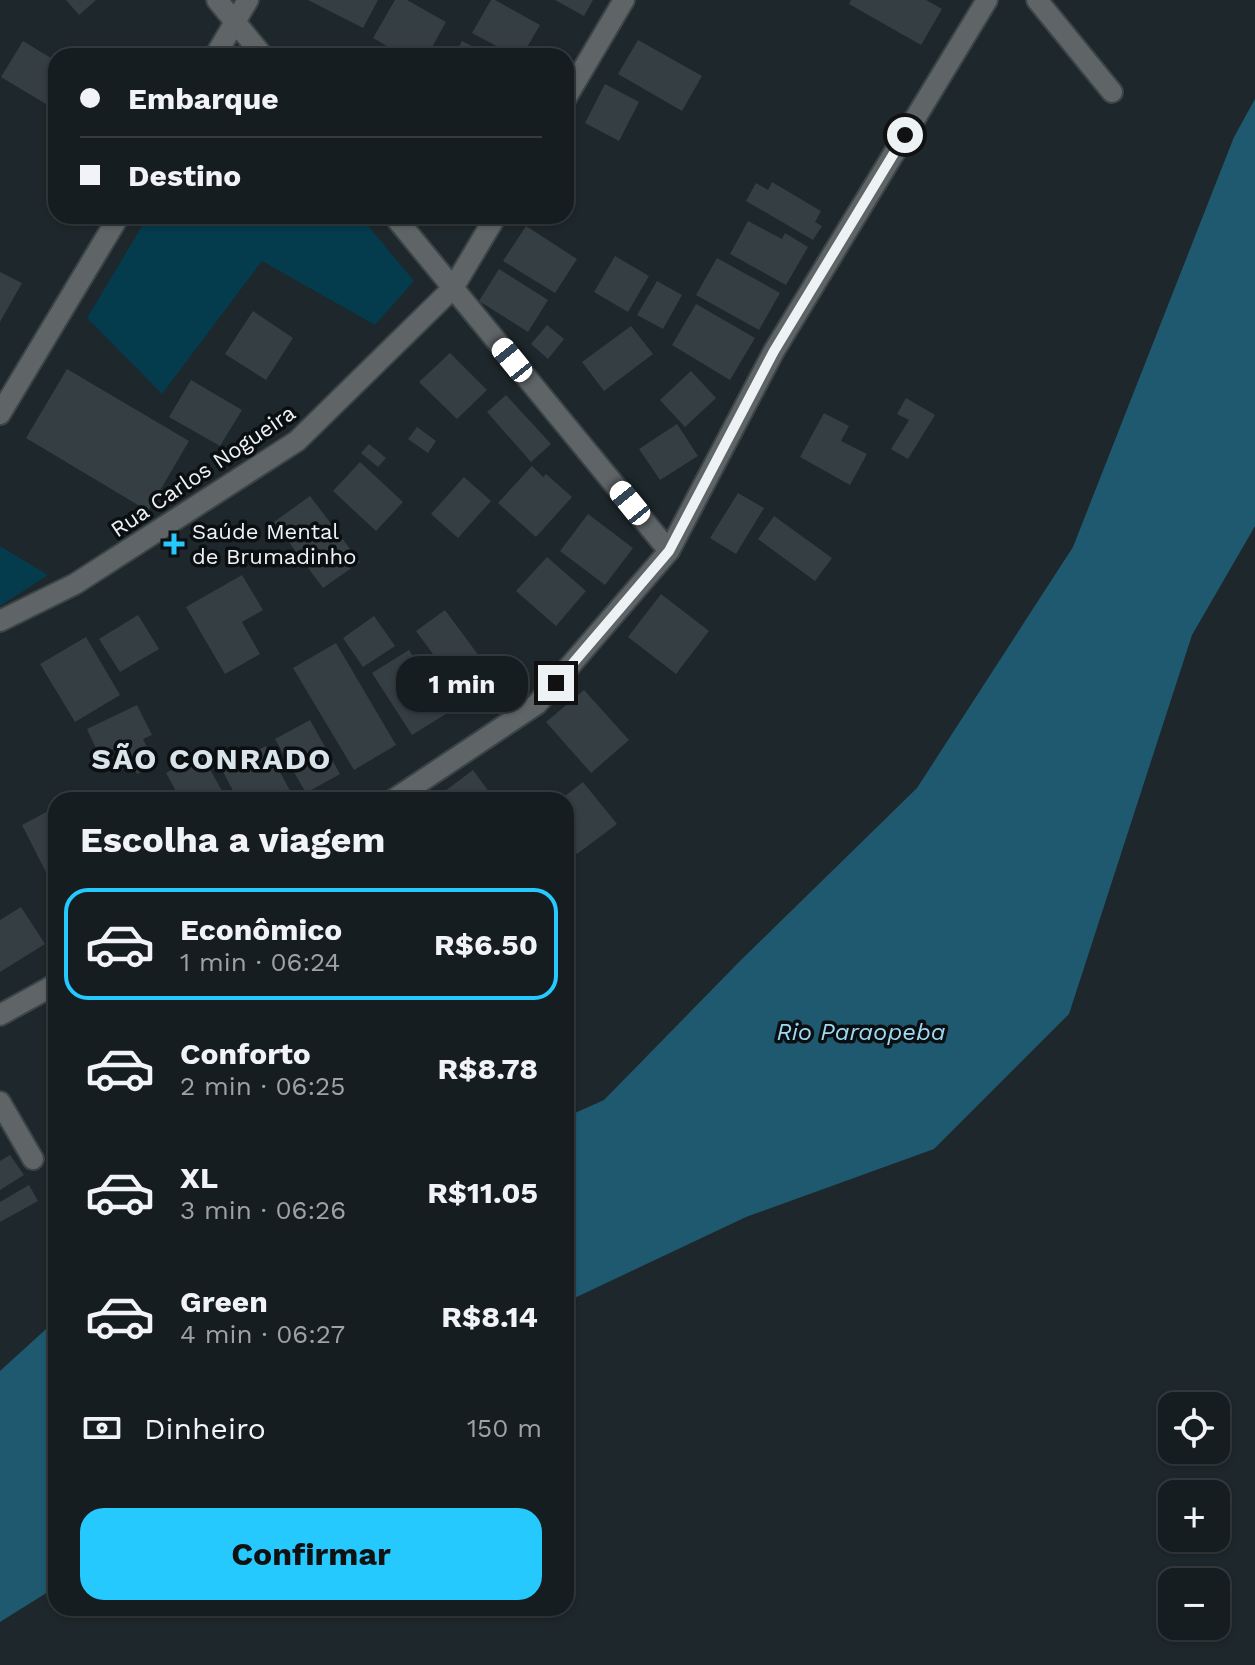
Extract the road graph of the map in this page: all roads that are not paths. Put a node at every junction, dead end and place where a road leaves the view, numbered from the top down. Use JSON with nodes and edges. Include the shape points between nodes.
{"nodes":[{"id":1,"x":217,"y":0,"type":"edge"},
{"id":2,"x":248,"y":0,"type":"edge"},
{"id":3,"x":624,"y":0,"type":"edge"},
{"id":4,"x":987,"y":0,"type":"edge"},
{"id":5,"x":1037,"y":0,"type":"edge"},
{"id":6,"x":236,"y":22,"type":"junction"},
{"id":7,"x":220,"y":48,"type":"edge"},
{"id":8,"x":257,"y":48,"type":"edge"},
{"id":9,"x":574,"y":84,"type":"edge"},
{"id":10,"x":1112,"y":92,"type":"dead end"},
{"id":11,"x":114,"y":224,"type":"edge"},
{"id":12,"x":401,"y":224,"type":"edge"},
{"id":13,"x":491,"y":224,"type":"edge"},
{"id":14,"x":453,"y":288,"type":"junction"},
{"id":15,"x":0,"y":414,"type":"edge"},
{"id":16,"x":669,"y":551,"type":"junction"},
{"id":17,"x":0,"y":621,"type":"edge"},
{"id":18,"x":405,"y":792,"type":"edge"},
{"id":19,"x":48,"y":988,"type":"edge"},
{"id":20,"x":0,"y":1015,"type":"edge"},
{"id":21,"x":0,"y":1102,"type":"edge"},
{"id":22,"x":33,"y":1159,"type":"dead end"}],
"edges":[{"from":1,"to":6,"type":"street"},
{"from":2,"to":6,"type":"street"},
{"from":3,"to":9,"type":"street"},
{"from":4,"to":16,"type":"street","via":[[774,351]]},
{"from":5,"to":10,"type":"street"},
{"from":6,"to":7,"type":"street"},
{"from":6,"to":8,"type":"street"},
{"from":11,"to":15,"type":"street"},
{"from":12,"to":14,"type":"street"},
{"from":13,"to":14,"type":"street","name":"Rua Carlos Nogueira"},
{"from":14,"to":16,"type":"street"},
{"from":14,"to":17,"type":"street","name":"Rua Carlos Nogueira","via":[[297,441],[75,584]]},
{"from":16,"to":18,"type":"street","via":[[537,704]]},
{"from":19,"to":20,"type":"street"},
{"from":21,"to":22,"type":"street"}]}
